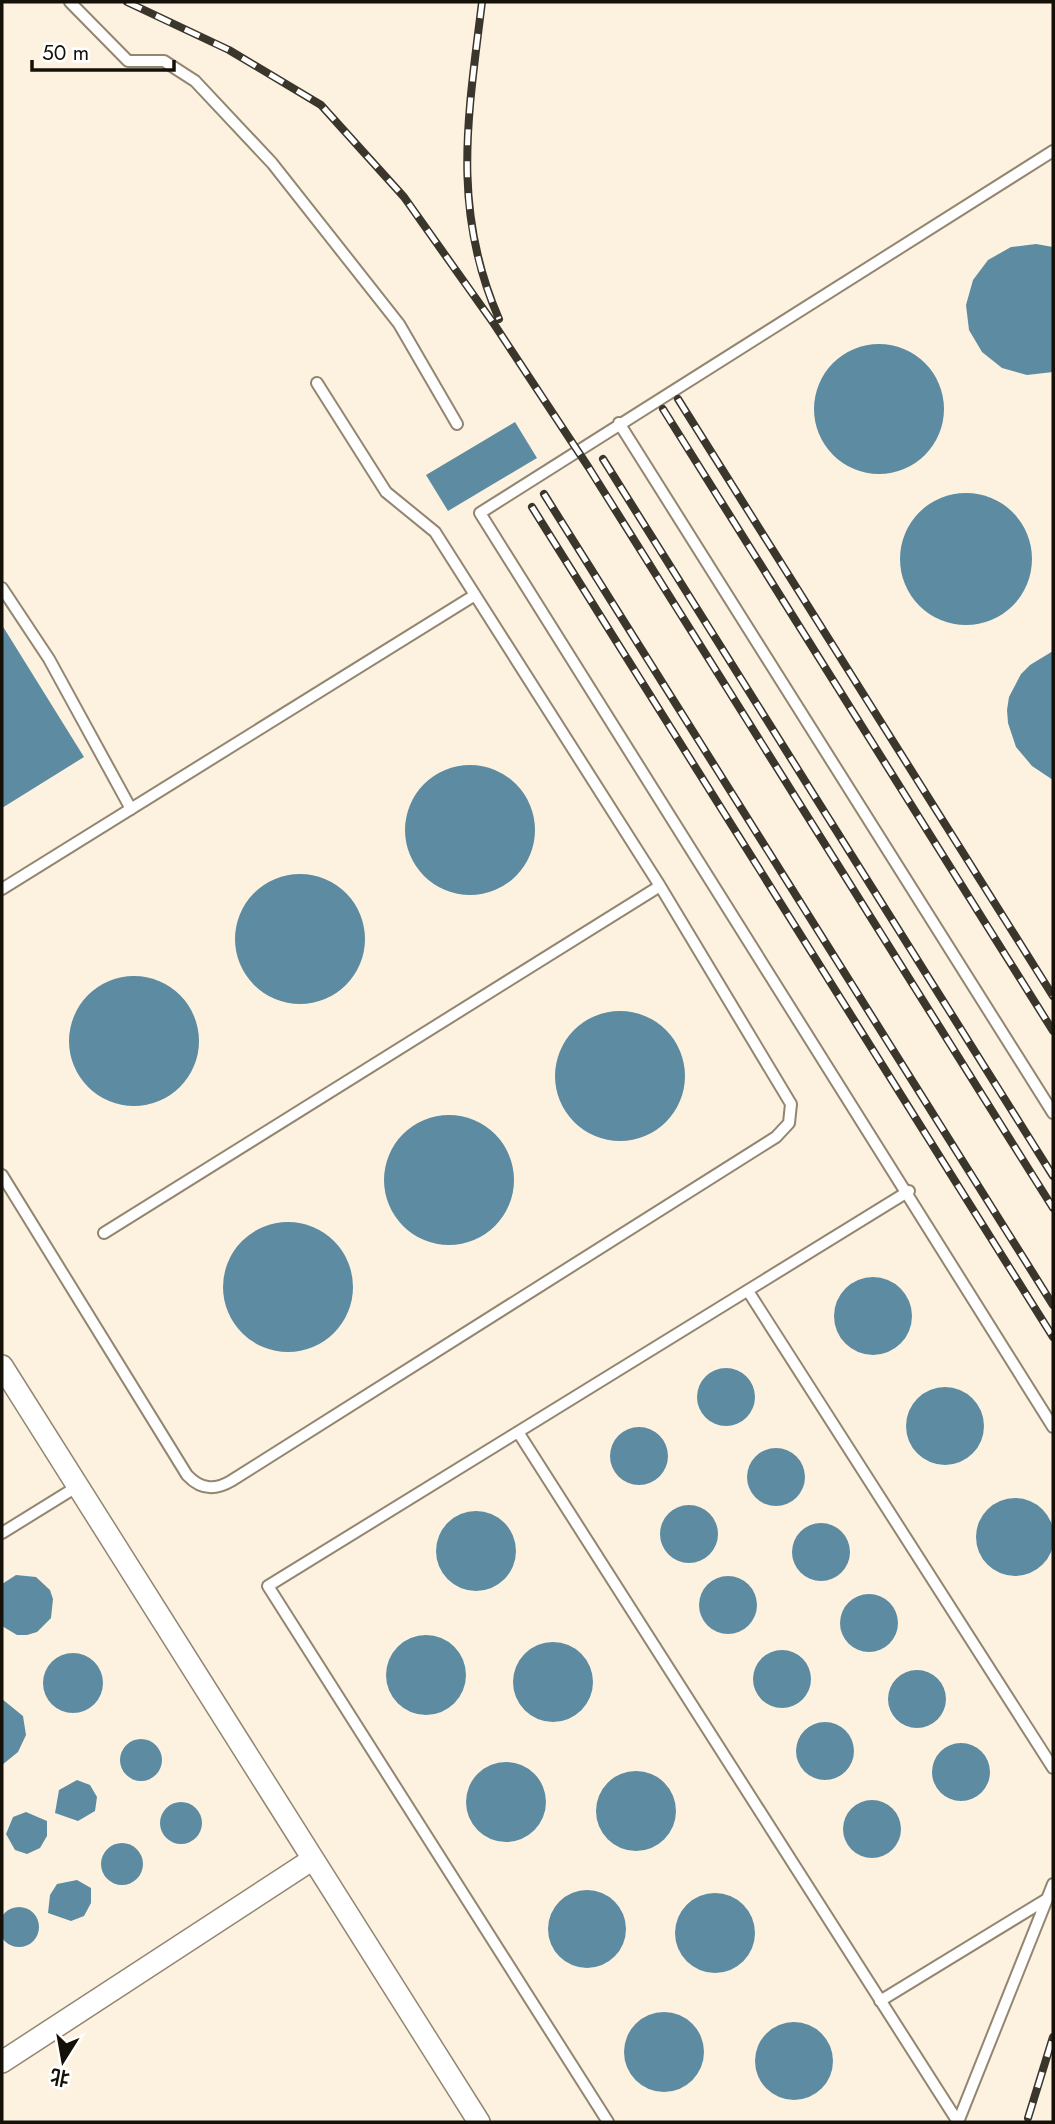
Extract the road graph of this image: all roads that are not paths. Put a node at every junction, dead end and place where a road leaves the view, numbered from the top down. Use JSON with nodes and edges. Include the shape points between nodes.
{"nodes":[{"id":1,"x":70,"y":2,"type":"edge"},
{"id":2,"x":1053,"y":151,"type":"edge"},
{"id":3,"x":317,"y":383,"type":"dead end"},
{"id":4,"x":619,"y":423,"type":"junction"},
{"id":5,"x":457,"y":424,"type":"dead end"},
{"id":6,"x":2,"y":588,"type":"edge"},
{"id":7,"x":475,"y":596,"type":"junction"},
{"id":8,"x":131,"y":809,"type":"junction"},
{"id":9,"x":660,"y":886,"type":"junction"},
{"id":10,"x":2,"y":889,"type":"edge"},
{"id":11,"x":1053,"y":1113,"type":"edge"},
{"id":12,"x":2,"y":1175,"type":"edge"},
{"id":13,"x":909,"y":1191,"type":"junction"},
{"id":14,"x":104,"y":1233,"type":"dead end"},
{"id":15,"x":748,"y":1290,"type":"junction"},
{"id":16,"x":2,"y":1366,"type":"edge"},
{"id":17,"x":1053,"y":1427,"type":"edge"},
{"id":18,"x":518,"y":1432,"type":"junction"},
{"id":19,"x":78,"y":1486,"type":"junction"},
{"id":20,"x":2,"y":1534,"type":"edge"},
{"id":21,"x":1053,"y":1768,"type":"edge"},
{"id":22,"x":313,"y":1859,"type":"junction"},
{"id":23,"x":1053,"y":1884,"type":"edge"},
{"id":24,"x":1047,"y":1899,"type":"junction"},
{"id":25,"x":880,"y":2001,"type":"junction"},
{"id":26,"x":2,"y":2062,"type":"edge"},
{"id":27,"x":479,"y":2122,"type":"edge"},
{"id":28,"x":608,"y":2122,"type":"edge"},
{"id":29,"x":958,"y":2122,"type":"edge"}],
"edges":[{"from":1,"to":5,"type":"lane","via":[[128,61],[164,61],[195,81],[272,163],[399,324]]},
{"from":2,"to":4,"type":"lane"},
{"from":3,"to":7,"type":"lane","via":[[386,492],[435,532]]},
{"from":4,"to":11,"type":"lane"},
{"from":4,"to":13,"type":"lane","via":[[481,513]]},
{"from":6,"to":8,"type":"lane","via":[[49,659]]},
{"from":7,"to":8,"type":"lane"},
{"from":7,"to":9,"type":"lane"},
{"from":8,"to":10,"type":"lane"},
{"from":9,"to":12,"type":"lane","via":[[788,1095],[791,1114],[783,1131],[223,1486],[203,1487],[187,1475]]},
{"from":9,"to":14,"type":"lane"},
{"from":13,"to":15,"type":"lane"},
{"from":13,"to":17,"type":"lane"},
{"from":15,"to":18,"type":"lane"},
{"from":15,"to":21,"type":"lane"},
{"from":16,"to":19,"type":"street"},
{"from":18,"to":25,"type":"lane"},
{"from":18,"to":28,"type":"lane","via":[[268,1586]]},
{"from":19,"to":20,"type":"lane"},
{"from":19,"to":22,"type":"street"},
{"from":22,"to":26,"type":"street"},
{"from":22,"to":27,"type":"street"},
{"from":23,"to":24,"type":"lane"},
{"from":24,"to":25,"type":"lane"},
{"from":24,"to":29,"type":"lane"},
{"from":25,"to":29,"type":"lane"}]}
